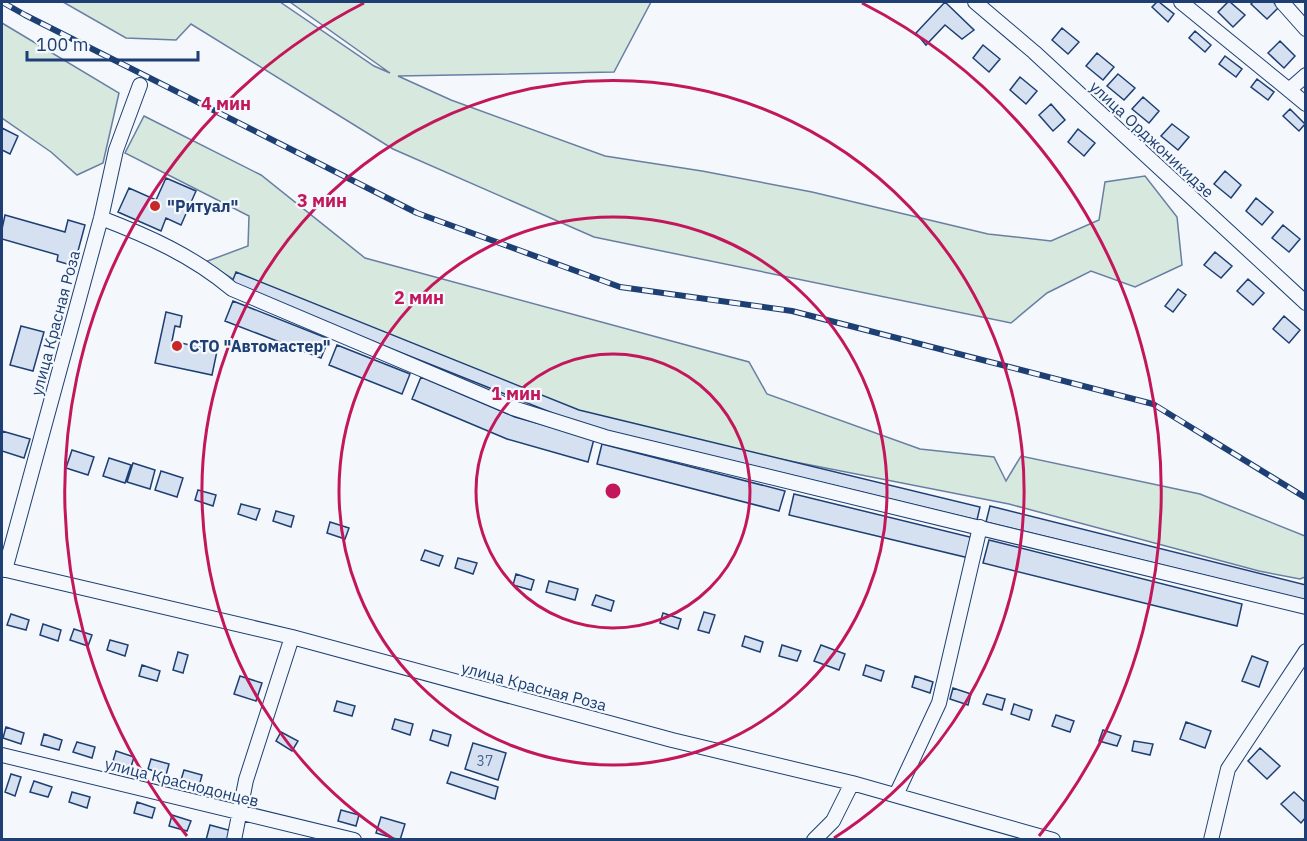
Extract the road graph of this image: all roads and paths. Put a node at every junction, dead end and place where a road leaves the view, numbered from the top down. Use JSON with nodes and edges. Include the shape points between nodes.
{"nodes":[{"id":1,"x":975,"y":2,"type":"edge"},
{"id":2,"x":1181,"y":2,"type":"edge"},
{"id":3,"x":1282,"y":2,"type":"edge"},
{"id":4,"x":1305,"y":28,"type":"edge"},
{"id":5,"x":1305,"y":75,"type":"edge"},
{"id":6,"x":140,"y":85,"type":"dead end"},
{"id":7,"x":1289,"y":90,"type":"junction"},
{"id":8,"x":1305,"y":104,"type":"edge"},
{"id":9,"x":101,"y":218,"type":"junction"},
{"id":10,"x":1305,"y":303,"type":"edge"},
{"id":11,"x":980,"y":527,"type":"junction"},
{"id":12,"x":3,"y":570,"type":"edge"},
{"id":13,"x":1305,"y":607,"type":"edge"},
{"id":14,"x":292,"y":638,"type":"junction"},
{"id":15,"x":1305,"y":651,"type":"edge"},
{"id":16,"x":2,"y":755,"type":"edge"},
{"id":17,"x":852,"y":783,"type":"junction"},
{"id":18,"x":896,"y":795,"type":"junction"},
{"id":19,"x":239,"y":812,"type":"junction"},
{"id":20,"x":1015,"y":835,"type":"edge"},
{"id":21,"x":234,"y":840,"type":"edge"},
{"id":22,"x":354,"y":840,"type":"edge"},
{"id":23,"x":814,"y":840,"type":"edge"},
{"id":24,"x":1053,"y":840,"type":"edge"},
{"id":25,"x":1211,"y":840,"type":"edge"}],
"edges":[{"from":1,"to":10,"type":"street","name":"улица Орджоникидзе"},
{"from":2,"to":7,"type":"street"},
{"from":3,"to":4,"type":"street"},
{"from":5,"to":7,"type":"street"},
{"from":6,"to":9,"type":"street","name":"улица Красная Роза","via":[[116,150]]},
{"from":7,"to":8,"type":"street"},
{"from":9,"to":11,"type":"street","via":[[163,243],[210,270],[231,289],[513,408],[605,437]]},
{"from":9,"to":12,"type":"street","name":"улица Красная Роза"},
{"from":11,"to":13,"type":"street"},
{"from":11,"to":18,"type":"street","via":[[939,703]]},
{"from":12,"to":14,"type":"street","name":"улица Красная Роза"},
{"from":14,"to":17,"type":"street","name":"улица Красная Роза","via":[[672,740]]},
{"from":14,"to":19,"type":"street"},
{"from":15,"to":25,"type":"street","via":[[1228,769]]},
{"from":16,"to":19,"type":"street","name":"улица Краснодонцев"},
{"from":17,"to":18,"type":"street","name":"улица Красная Роза"},
{"from":17,"to":23,"type":"street","via":[[833,821]]},
{"from":18,"to":20,"type":"street","name":"улица Красная Роза"},
{"from":19,"to":21,"type":"street"},
{"from":19,"to":22,"type":"street","name":"улица Краснодонцев"},
{"from":20,"to":24,"type":"street","name":"улица Красная Роза","via":[[1029,831]]}]}
